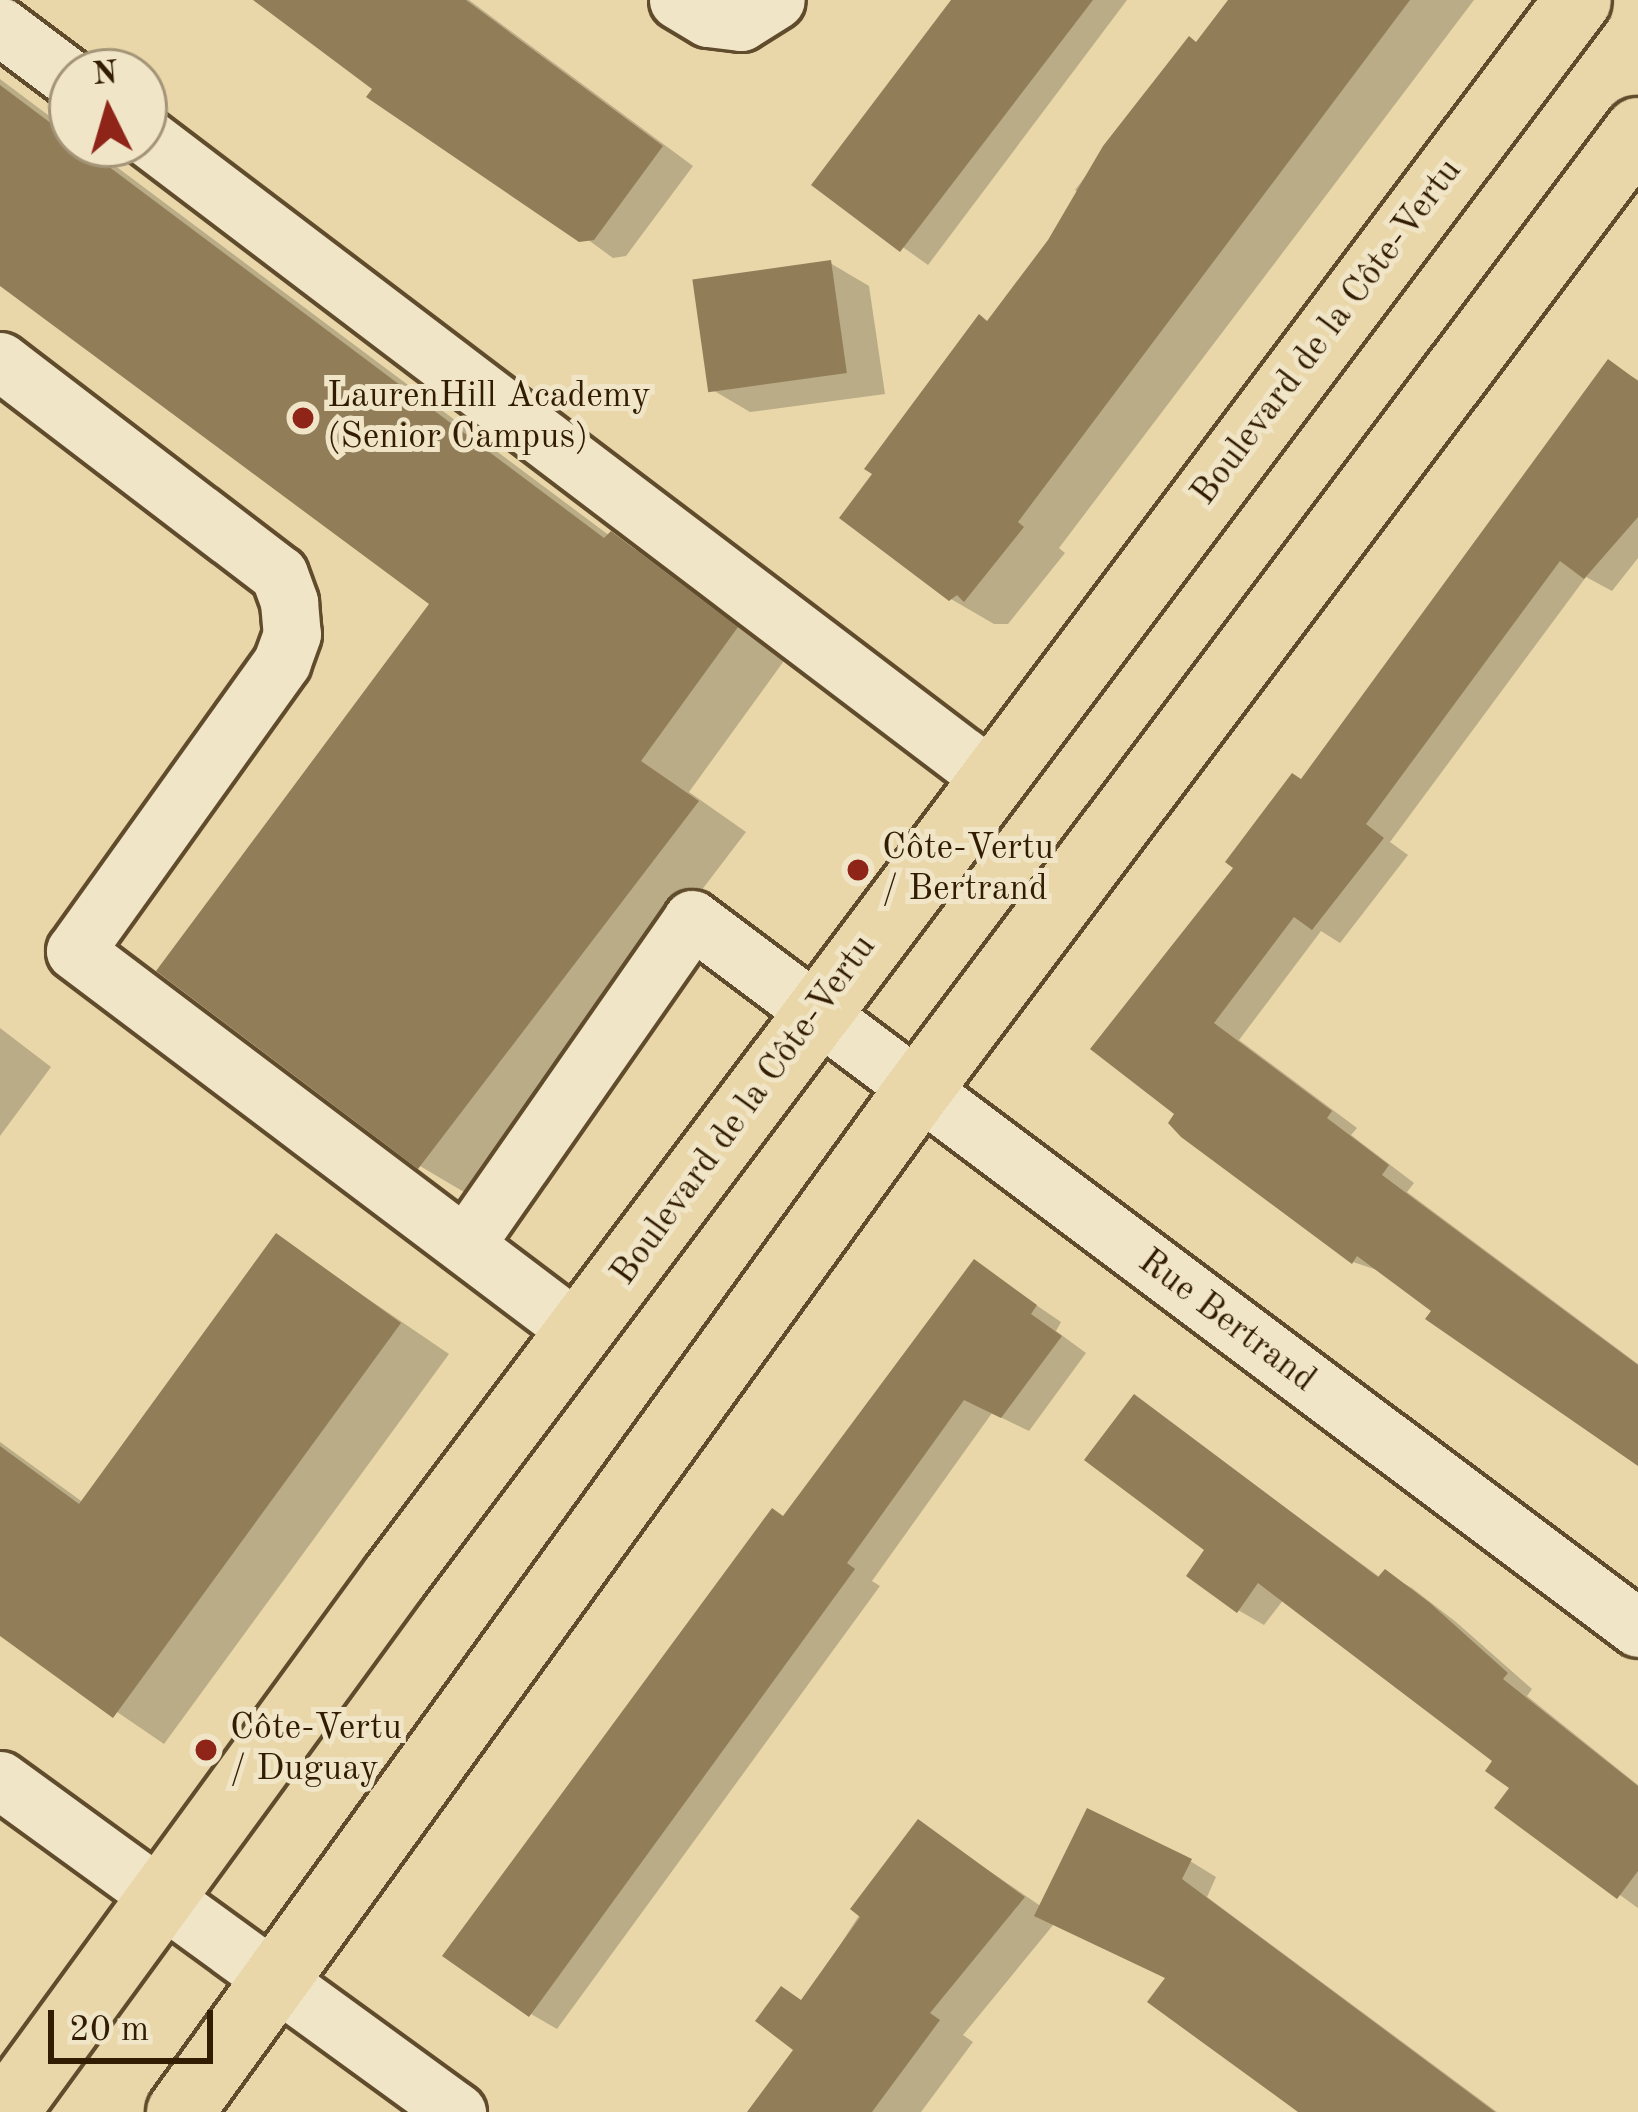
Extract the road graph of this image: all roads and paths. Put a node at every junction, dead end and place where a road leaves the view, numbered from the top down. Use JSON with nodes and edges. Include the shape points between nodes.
{"nodes":[{"id":1,"x":678,"y":0,"type":"edge"},
{"id":2,"x":776,"y":0,"type":"edge"},
{"id":3,"x":1578,"y":0,"type":"edge"},
{"id":4,"x":0,"y":26,"type":"edge"},
{"id":5,"x":48,"y":62,"type":"edge"},
{"id":6,"x":1636,"y":137,"type":"edge"},
{"id":7,"x":168,"y":153,"type":"edge"},
{"id":8,"x":0,"y":362,"type":"edge"},
{"id":9,"x":992,"y":778,"type":"junction"},
{"id":10,"x":815,"y":1014,"type":"junction"},
{"id":11,"x":916,"y":1093,"type":"junction"},
{"id":12,"x":465,"y":1245,"type":"junction"},
{"id":13,"x":581,"y":1333,"type":"junction"},
{"id":14,"x":1638,"y":1628,"type":"edge"},
{"id":15,"x":0,"y":1780,"type":"edge"},
{"id":16,"x":161,"y":1898,"type":"junction"},
{"id":17,"x":277,"y":1978,"type":"junction"},
{"id":18,"x":5,"y":2112,"type":"edge"},
{"id":19,"x":180,"y":2112,"type":"edge"},
{"id":20,"x":457,"y":2112,"type":"edge"}],
"edges":[{"from":1,"to":2,"type":"street","via":[[708,19],[741,22]]},
{"from":3,"to":9,"type":"main road","name":"Boulevard de la Côte-Vertu"},
{"from":4,"to":5,"type":"street"},
{"from":6,"to":11,"type":"main road"},
{"from":7,"to":9,"type":"street"},
{"from":8,"to":12,"type":"street","via":[[279,574],[289,602],[292,634],[281,662],[75,951]]},
{"from":9,"to":10,"type":"main road","name":"Boulevard de la Côte-Vertu"},
{"from":10,"to":11,"type":"street","name":"Rue Bertrand"},
{"from":10,"to":12,"type":"street","name":"Rue Bertrand","via":[[692,920]]},
{"from":10,"to":13,"type":"main road","name":"Boulevard de la Côte-Vertu"},
{"from":11,"to":14,"type":"street","name":"Rue Bertrand"},
{"from":11,"to":17,"type":"main road"},
{"from":12,"to":13,"type":"street"},
{"from":13,"to":16,"type":"main road","name":"Boulevard de la Côte-Vertu"},
{"from":15,"to":16,"type":"street"},
{"from":16,"to":17,"type":"street"},
{"from":16,"to":18,"type":"main road","name":"Boulevard de la Côte-Vertu"},
{"from":17,"to":19,"type":"main road"},
{"from":17,"to":20,"type":"street"}]}
